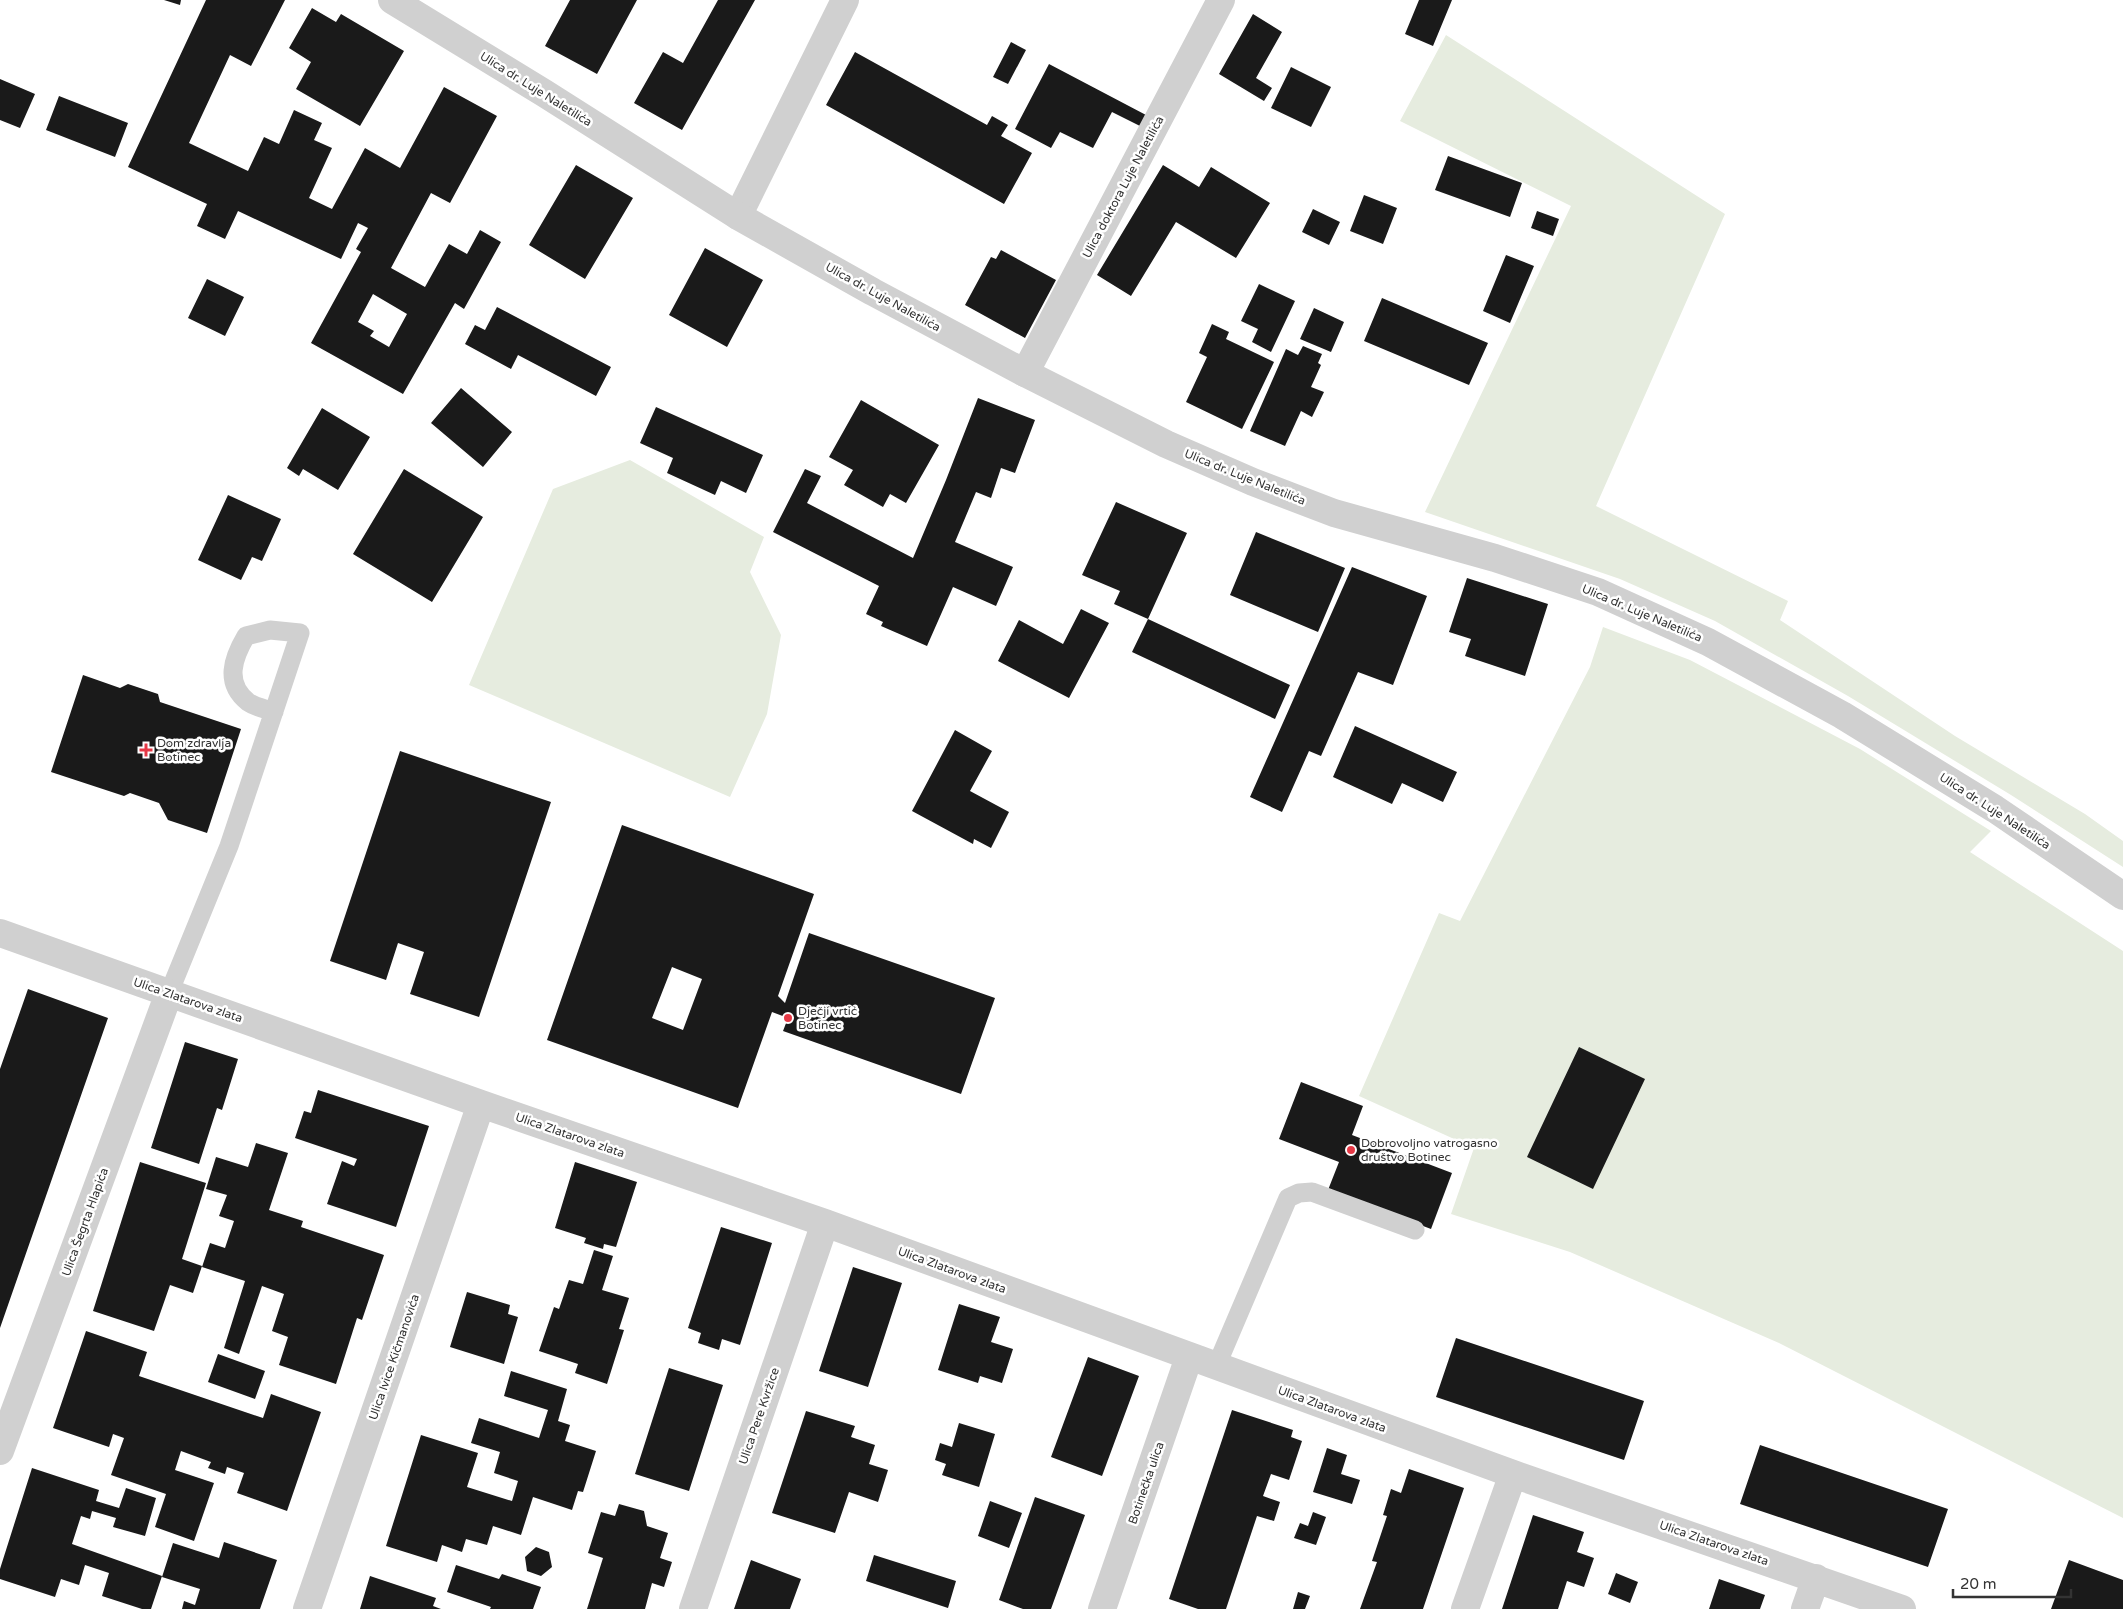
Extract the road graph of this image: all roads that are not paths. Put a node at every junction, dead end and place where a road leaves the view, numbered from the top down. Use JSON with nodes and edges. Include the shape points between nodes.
{"nodes":[{"id":1,"x":392,"y":0,"type":"edge"},
{"id":2,"x":845,"y":0,"type":"edge"},
{"id":3,"x":1221,"y":0,"type":"edge"},
{"id":4,"x":738,"y":216,"type":"junction"},
{"id":5,"x":1026,"y":373,"type":"junction"},
{"id":6,"x":274,"y":712,"type":"junction"},
{"id":7,"x":2123,"y":896,"type":"edge"},
{"id":8,"x":0,"y":933,"type":"edge"},
{"id":9,"x":169,"y":993,"type":"junction"},
{"id":10,"x":481,"y":1104,"type":"junction"},
{"id":11,"x":825,"y":1223,"type":"junction"},
{"id":12,"x":1415,"y":1230,"type":"dead end"},
{"id":13,"x":1189,"y":1357,"type":"junction"},
{"id":14,"x":1216,"y":1367,"type":"junction"},
{"id":15,"x":0,"y":1451,"type":"edge"},
{"id":16,"x":1513,"y":1474,"type":"junction"},
{"id":17,"x":1816,"y":1578,"type":"junction"},
{"id":18,"x":308,"y":1609,"type":"edge"},
{"id":19,"x":693,"y":1609,"type":"edge"},
{"id":20,"x":1102,"y":1609,"type":"edge"},
{"id":21,"x":1465,"y":1609,"type":"edge"},
{"id":22,"x":1805,"y":1609,"type":"edge"},
{"id":23,"x":1902,"y":1609,"type":"edge"}],
"edges":[{"from":1,"to":4,"type":"street","name":"Ulica dr. Luje Naletilića"},
{"from":2,"to":4,"type":"street"},
{"from":3,"to":5,"type":"street","name":"Ulica doktora Luje Naletilića"},
{"from":4,"to":5,"type":"street","name":"Ulica dr. Luje Naletilića"},
{"from":5,"to":7,"type":"street","name":"Ulica dr. Luje Naletilića","via":[[1166,444],[1253,482],[1334,513],[1495,558],[1598,592],[1708,642],[1842,715],[1995,809]]},
{"from":6,"to":6,"type":"lane","via":[[250,703],[239,693],[232,668],[237,652],[246,636],[270,630],[300,633]]},
{"from":6,"to":9,"type":"lane","via":[[229,846]]},
{"from":8,"to":9,"type":"street","name":"Ulica Zlatarova zlata"},
{"from":9,"to":10,"type":"street","name":"Ulica Zlatarova zlata"},
{"from":9,"to":15,"type":"street","name":"Ulica Šegrta Hlapića"},
{"from":10,"to":11,"type":"street","name":"Ulica Zlatarova zlata"},
{"from":10,"to":18,"type":"street","name":"Ulica Ivice Kičmanovića"},
{"from":11,"to":13,"type":"street","name":"Ulica Zlatarova zlata"},
{"from":11,"to":19,"type":"street","name":"Ulica Pere Kvržice"},
{"from":12,"to":14,"type":"lane","via":[[1312,1192],[1288,1198]]},
{"from":13,"to":14,"type":"street","name":"Ulica Zlatarova zlata"},
{"from":13,"to":20,"type":"street","name":"Botinečka ulica"},
{"from":14,"to":16,"type":"street","name":"Ulica Zlatarova zlata"},
{"from":16,"to":17,"type":"street","name":"Ulica Zlatarova zlata"},
{"from":16,"to":21,"type":"street"},
{"from":17,"to":22,"type":"street"},
{"from":17,"to":23,"type":"street","name":"Ulica Zlatarova zlata"}]}
